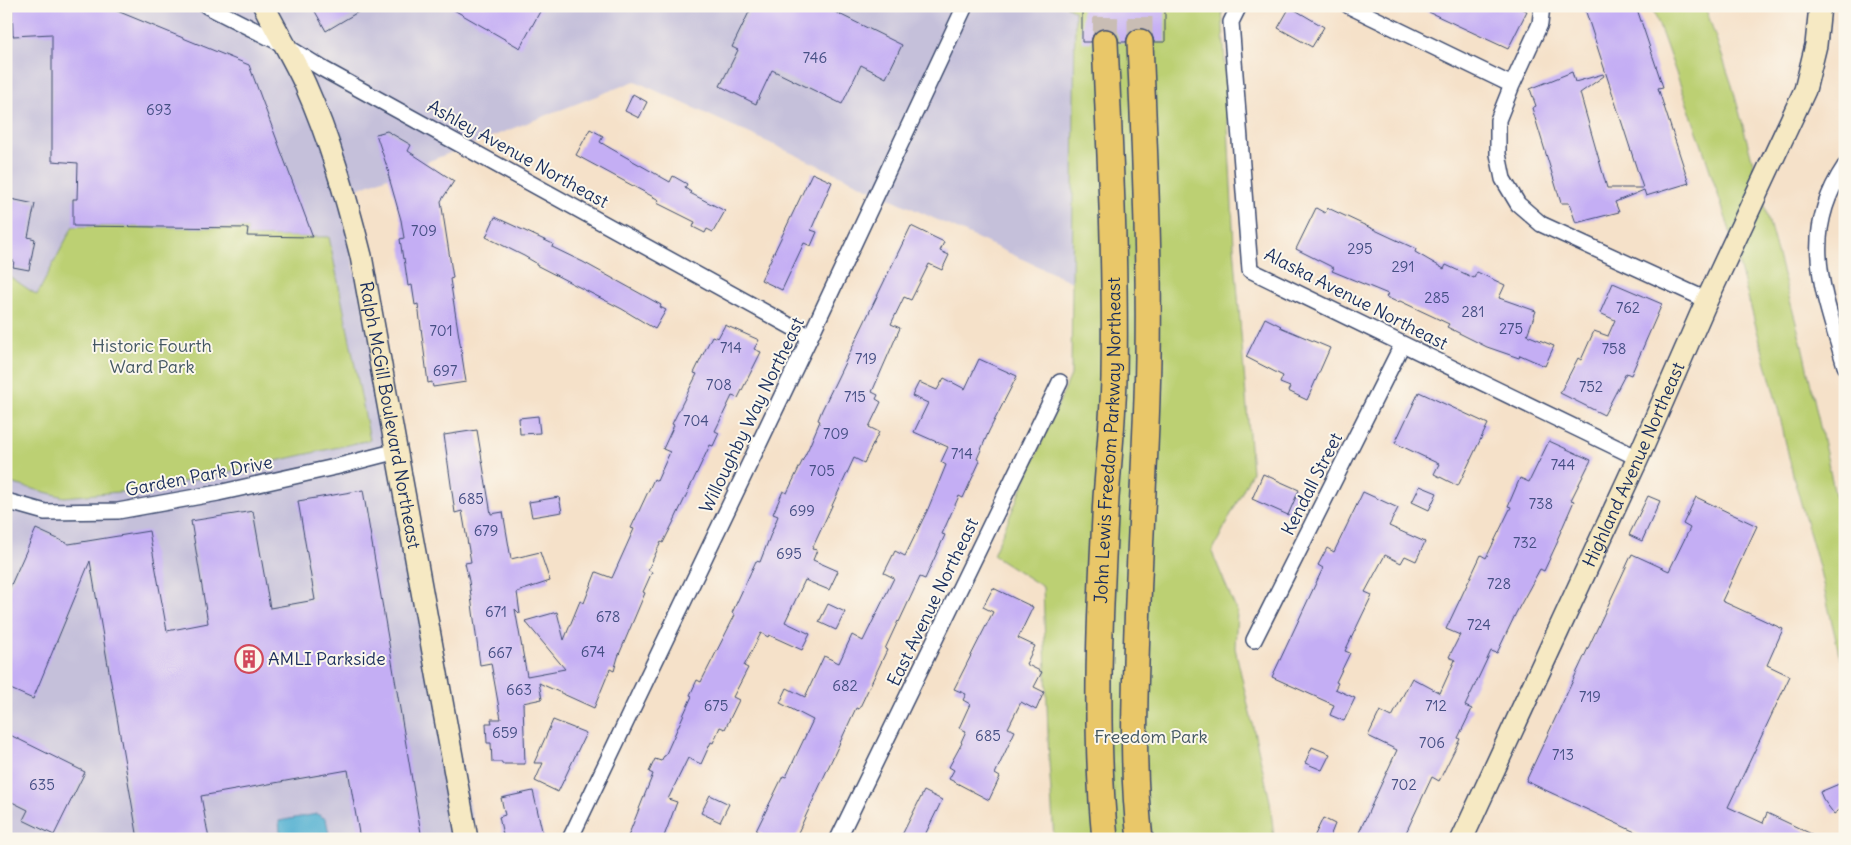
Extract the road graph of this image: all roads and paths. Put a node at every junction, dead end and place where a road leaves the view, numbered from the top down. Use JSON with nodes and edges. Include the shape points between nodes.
{"nodes":[{"id":1,"x":207,"y":6,"type":"edge"},
{"id":2,"x":264,"y":6,"type":"edge"},
{"id":3,"x":965,"y":6,"type":"edge"},
{"id":4,"x":1239,"y":6,"type":"edge"},
{"id":5,"x":1349,"y":6,"type":"edge"},
{"id":6,"x":1542,"y":6,"type":"edge"},
{"id":7,"x":1820,"y":6,"type":"edge"},
{"id":8,"x":1105,"y":42,"type":"tunnel mouth"},
{"id":9,"x":1140,"y":42,"type":"tunnel mouth"},
{"id":10,"x":284,"y":45,"type":"junction"},
{"id":11,"x":1512,"y":85,"type":"junction"},
{"id":12,"x":1845,"y":166,"type":"edge"},
{"id":13,"x":1706,"y":300,"type":"junction"},
{"id":14,"x":810,"y":337,"type":"junction"},
{"id":15,"x":1402,"y":345,"type":"junction"},
{"id":16,"x":1845,"y":366,"type":"edge"},
{"id":17,"x":1060,"y":382,"type":"dead end"},
{"id":18,"x":397,"y":451,"type":"junction"},
{"id":19,"x":1638,"y":458,"type":"junction"},
{"id":20,"x":6,"y":501,"type":"edge"},
{"id":21,"x":1254,"y":640,"type":"dead end"},
{"id":22,"x":467,"y":839,"type":"edge"},
{"id":23,"x":570,"y":839,"type":"edge"},
{"id":24,"x":838,"y":839,"type":"edge"},
{"id":25,"x":1105,"y":839,"type":"edge"},
{"id":26,"x":1140,"y":839,"type":"edge"},
{"id":27,"x":1462,"y":839,"type":"edge"}],
"edges":[{"from":1,"to":10,"type":"street","name":"Ashley Avenue Northeast"},
{"from":2,"to":10,"type":"main road","name":"Ralph McGill Boulevard Northeast"},
{"from":3,"to":14,"type":"street","name":"Willoughby Way Northeast"},
{"from":4,"to":15,"type":"street","name":"Alaska Avenue Northeast","via":[[1231,22],[1250,270]]},
{"from":5,"to":11,"type":"street"},
{"from":6,"to":11,"type":"street","via":[[1540,24]]},
{"from":7,"to":13,"type":"main road","name":"Highland Avenue Northeast","via":[[1816,45],[1805,90]]},
{"from":8,"to":25,"type":"highway","name":"John Lewis Freedom Parkway Northeast","via":[[1114,303],[1114,380],[1102,579],[1099,695]]},
{"from":9,"to":26,"type":"highway","name":"John Lewis Freedom Parkway Northeast","via":[[1149,309],[1135,703]]},
{"from":10,"to":14,"type":"street","name":"Ashley Avenue Northeast"},
{"from":10,"to":18,"type":"main road","name":"Ralph McGill Boulevard Northeast","via":[[305,84],[338,170],[361,256]]},
{"from":11,"to":13,"type":"street","via":[[1498,120],[1498,154],[1503,179],[1518,204],[1541,224]]},
{"from":12,"to":16,"type":"street","via":[[1825,203],[1819,225],[1818,251],[1821,282]]},
{"from":13,"to":19,"type":"main road","name":"Highland Avenue Northeast"},
{"from":14,"to":23,"type":"street","name":"Willoughby Way Northeast"},
{"from":15,"to":19,"type":"street","name":"Alaska Avenue Northeast"},
{"from":15,"to":21,"type":"street","name":"Kendall Street"},
{"from":17,"to":24,"type":"street","name":"East Avenue Northeast"},
{"from":18,"to":20,"type":"street","name":"Garden Park Drive","via":[[118,511],[45,512]]},
{"from":18,"to":22,"type":"main road","name":"Ralph McGill Boulevard Northeast"},
{"from":19,"to":27,"type":"main road","name":"Highland Avenue Northeast"}]}
